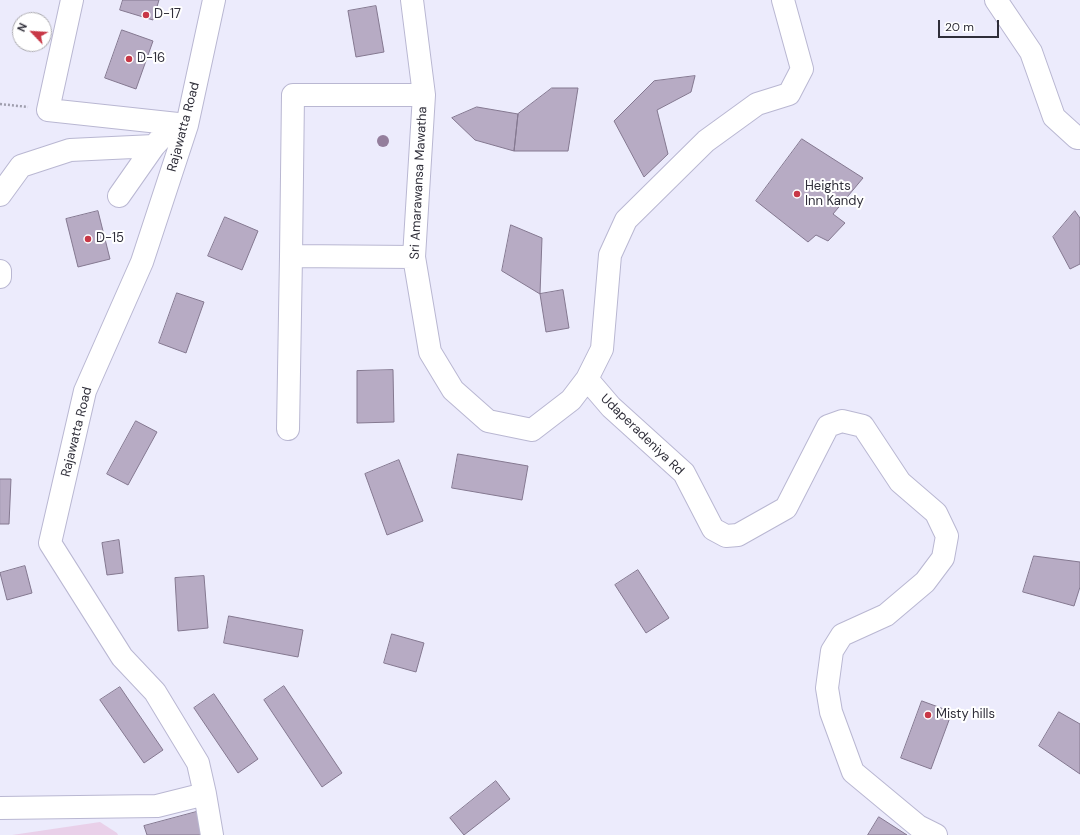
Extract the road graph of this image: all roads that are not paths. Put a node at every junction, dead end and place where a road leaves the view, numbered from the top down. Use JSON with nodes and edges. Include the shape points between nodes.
{"nodes":[{"id":1,"x":72,"y":0,"type":"edge"},
{"id":2,"x":214,"y":0,"type":"edge"},
{"id":3,"x":412,"y":0,"type":"edge"},
{"id":4,"x":783,"y":0,"type":"edge"},
{"id":5,"x":996,"y":0,"type":"edge"},
{"id":6,"x":424,"y":95,"type":"junction"},
{"id":7,"x":180,"y":125,"type":"junction"},
{"id":8,"x":1080,"y":138,"type":"edge"},
{"id":9,"x":154,"y":146,"type":"junction"},
{"id":10,"x":0,"y":195,"type":"edge"},
{"id":11,"x":119,"y":196,"type":"dead end"},
{"id":12,"x":291,"y":256,"type":"junction"},
{"id":13,"x":414,"y":257,"type":"junction"},
{"id":14,"x":0,"y":271,"type":"edge"},
{"id":15,"x":0,"y":278,"type":"edge"},
{"id":16,"x":587,"y":379,"type":"junction"},
{"id":17,"x":288,"y":428,"type":"dead end"},
{"id":18,"x":205,"y":794,"type":"junction"},
{"id":19,"x":0,"y":808,"type":"edge"},
{"id":20,"x":212,"y":835,"type":"edge"},
{"id":21,"x":936,"y":835,"type":"edge"}],
"edges":[{"from":1,"to":7,"type":"street","via":[[48,110]]},
{"from":2,"to":7,"type":"street","name":"Rajawatta Road"},
{"from":3,"to":6,"type":"street","name":"Sri Amarawansa Mawatha"},
{"from":4,"to":16,"type":"street","name":"Sri Amarawansa Mawatha","via":[[802,69],[789,94],[757,104],[706,141],[626,220],[610,255],[602,349]]},
{"from":5,"to":8,"type":"street","via":[[1030,52],[1054,117]]},
{"from":6,"to":12,"type":"street","via":[[293,95]]},
{"from":6,"to":13,"type":"street","name":"Sri Amarawansa Mawatha"},
{"from":7,"to":9,"type":"street"},
{"from":7,"to":18,"type":"street","name":"Rajawatta Road","via":[[142,262],[85,391],[50,543],[122,657],[155,692],[198,764]]},
{"from":9,"to":10,"type":"street","via":[[63,152],[21,166]]},
{"from":9,"to":11,"type":"street"},
{"from":12,"to":13,"type":"street"},
{"from":12,"to":17,"type":"street"},
{"from":13,"to":16,"type":"street","name":"Sri Amarawansa Mawatha","via":[[430,352],[453,390],[488,421],[532,430],[571,400]]},
{"from":14,"to":15,"type":"street"},
{"from":16,"to":21,"type":"street","name":"Udaperadeniya Rd","via":[[611,407],[684,473],[712,529],[726,536],[738,535],[786,508],[828,426],[842,421],[863,426],[900,482],[936,513],[947,536],[943,558],[925,582],[886,615],[842,635],[832,652],[826,688],[831,712],[853,772],[918,826]]},
{"from":18,"to":19,"type":"street","via":[[158,806]]},
{"from":18,"to":20,"type":"street","name":"Rajawatta Road"}]}
